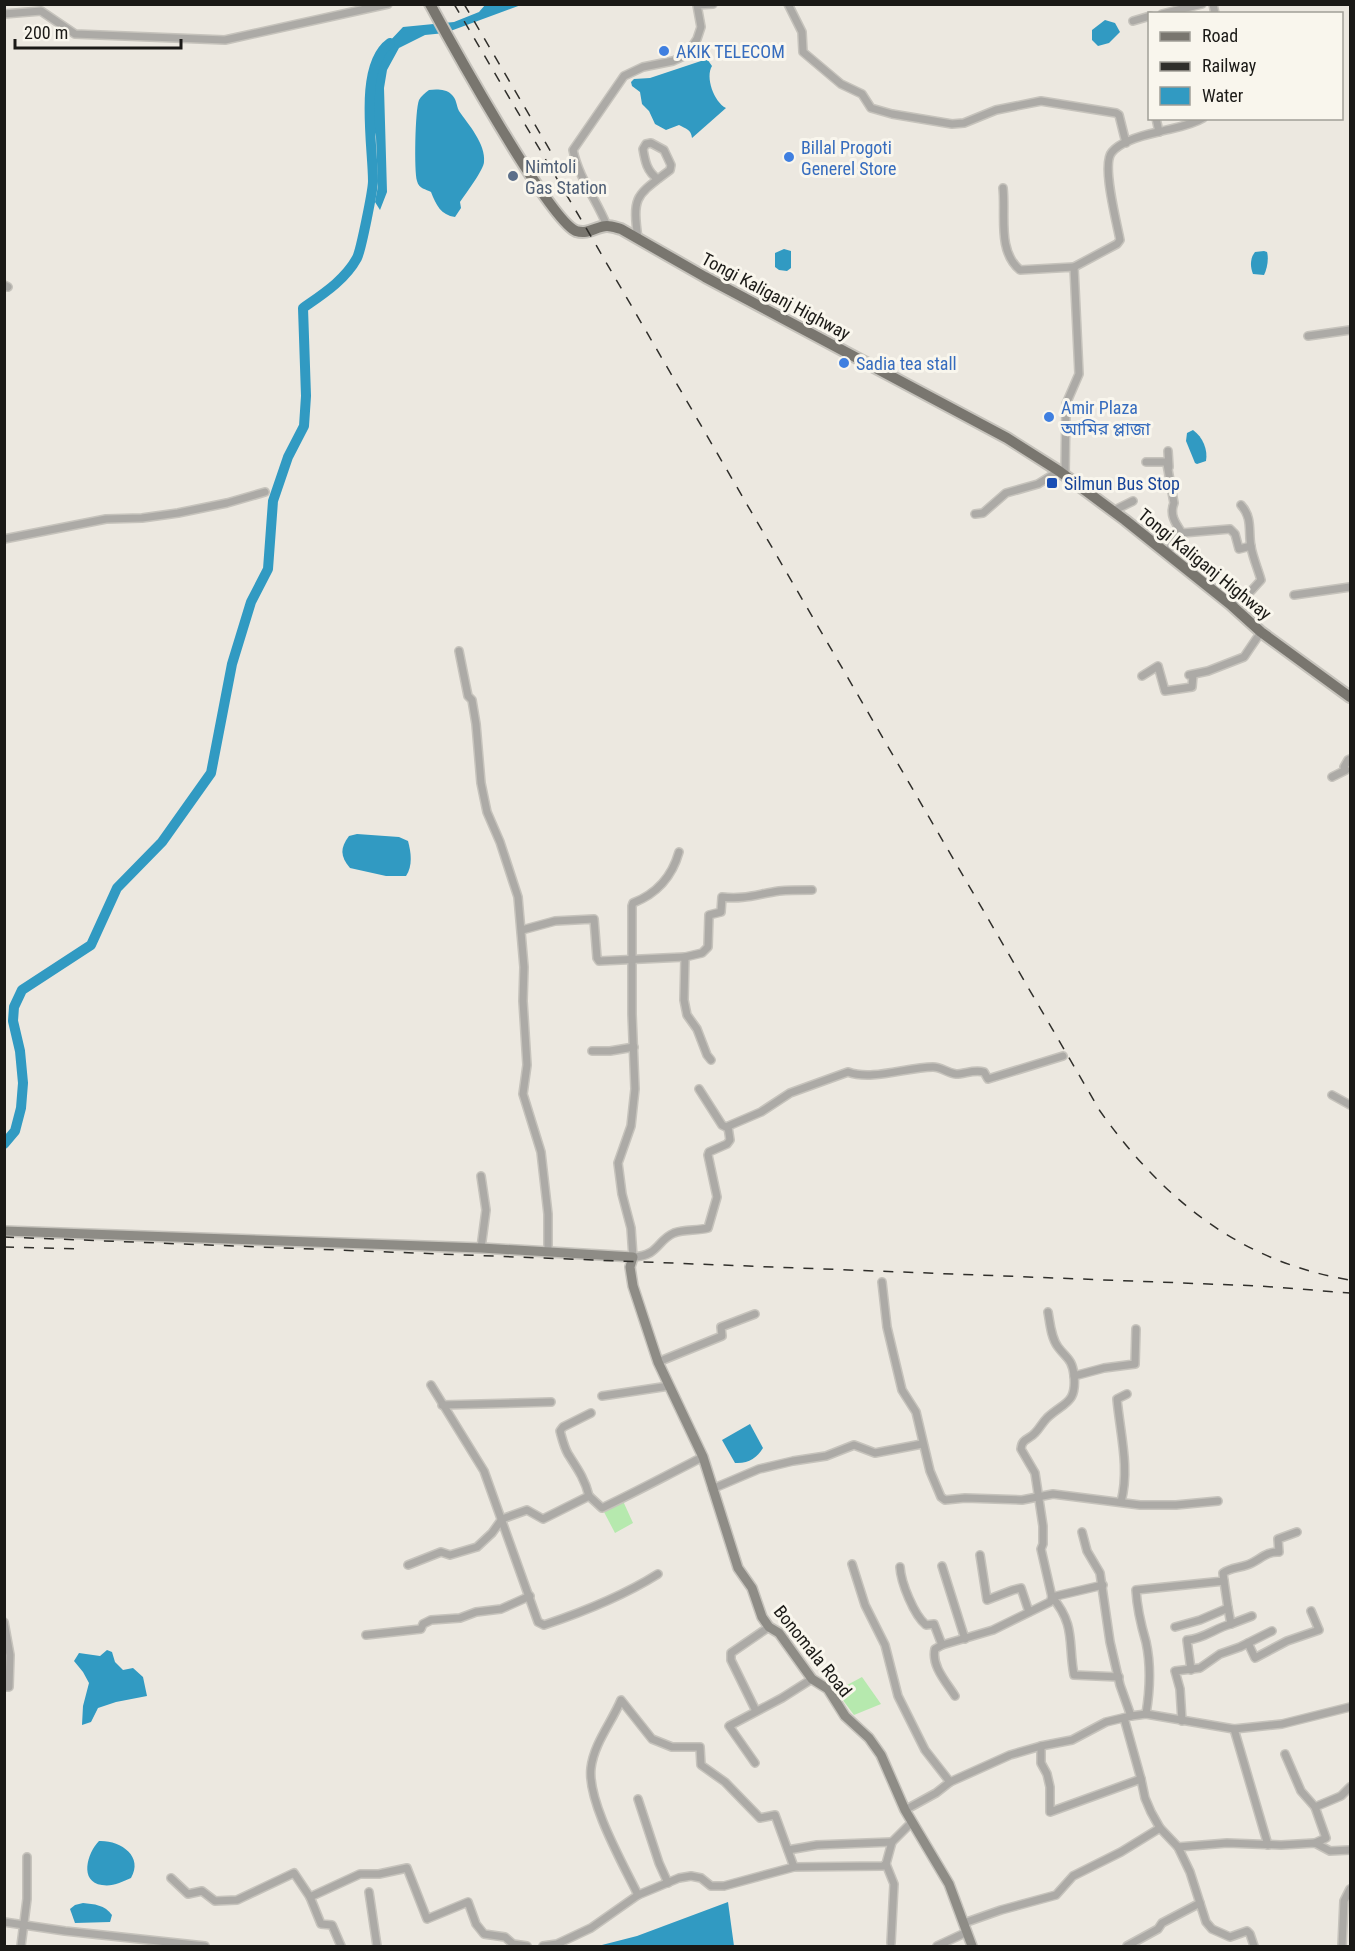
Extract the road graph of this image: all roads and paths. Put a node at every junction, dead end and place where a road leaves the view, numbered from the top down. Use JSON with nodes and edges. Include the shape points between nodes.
{"nodes":[{"id":1,"x":388,"y":4,"type":"edge"},
{"id":2,"x":713,"y":4,"type":"edge"},
{"id":3,"x":788,"y":4,"type":"edge"},
{"id":4,"x":1202,"y":4,"type":"edge"},
{"id":5,"x":430,"y":5,"type":"edge"},
{"id":6,"x":1170,"y":12,"type":"edge"},
{"id":7,"x":4,"y":14,"type":"edge"},
{"id":8,"x":1148,"y":16,"type":"edge"},
{"id":9,"x":1133,"y":21,"type":"dead end"},
{"id":10,"x":1156,"y":120,"type":"edge"},
{"id":11,"x":1199,"y":120,"type":"edge"},
{"id":12,"x":1159,"y":132,"type":"junction"},
{"id":13,"x":1126,"y":143,"type":"junction"},
{"id":14,"x":658,"y":179,"type":"junction"},
{"id":15,"x":1004,"y":188,"type":"dead end"},
{"id":16,"x":607,"y":226,"type":"junction"},
{"id":17,"x":638,"y":239,"type":"junction"},
{"id":18,"x":1074,"y":267,"type":"junction"},
{"id":19,"x":1350,"y":330,"type":"edge"},
{"id":20,"x":1308,"y":336,"type":"dead end"},
{"id":21,"x":1168,"y":452,"type":"dead end"},
{"id":22,"x":1146,"y":462,"type":"dead end"},
{"id":23,"x":1169,"y":467,"type":"junction"},
{"id":24,"x":1062,"y":474,"type":"junction"},
{"id":25,"x":265,"y":492,"type":"dead end"},
{"id":26,"x":1133,"y":501,"type":"dead end"},
{"id":27,"x":1241,"y":506,"type":"dead end"},
{"id":28,"x":1113,"y":512,"type":"junction"},
{"id":29,"x":975,"y":514,"type":"dead end"},
{"id":30,"x":1182,"y":533,"type":"junction"},
{"id":31,"x":4,"y":538,"type":"edge"},
{"id":32,"x":1251,"y":546,"type":"junction"},
{"id":33,"x":1166,"y":553,"type":"junction"},
{"id":34,"x":1350,"y":587,"type":"edge"},
{"id":35,"x":1294,"y":595,"type":"dead end"},
{"id":36,"x":1230,"y":604,"type":"junction"},
{"id":37,"x":1261,"y":632,"type":"junction"},
{"id":38,"x":459,"y":651,"type":"dead end"},
{"id":39,"x":1142,"y":676,"type":"dead end"},
{"id":40,"x":1350,"y":697,"type":"edge"},
{"id":41,"x":1350,"y":759,"type":"edge"},
{"id":42,"x":1332,"y":777,"type":"dead end"},
{"id":43,"x":679,"y":852,"type":"dead end"},
{"id":44,"x":812,"y":890,"type":"dead end"},
{"id":45,"x":522,"y":930,"type":"junction"},
{"id":46,"x":685,"y":957,"type":"junction"},
{"id":47,"x":633,"y":960,"type":"junction"},
{"id":48,"x":634,"y":1047,"type":"junction"},
{"id":49,"x":592,"y":1051,"type":"dead end"},
{"id":50,"x":1063,"y":1056,"type":"dead end"},
{"id":51,"x":711,"y":1060,"type":"dead end"},
{"id":52,"x":699,"y":1089,"type":"dead end"},
{"id":53,"x":1332,"y":1095,"type":"dead end"},
{"id":54,"x":1350,"y":1105,"type":"edge"},
{"id":55,"x":728,"y":1126,"type":"junction"},
{"id":56,"x":481,"y":1176,"type":"dead end"},
{"id":57,"x":4,"y":1231,"type":"edge"},
{"id":58,"x":482,"y":1248,"type":"junction"},
{"id":59,"x":548,"y":1252,"type":"junction"},
{"id":60,"x":633,"y":1257,"type":"junction"},
{"id":61,"x":882,"y":1282,"type":"dead end"},
{"id":62,"x":1048,"y":1312,"type":"dead end"},
{"id":63,"x":755,"y":1314,"type":"dead end"},
{"id":64,"x":1136,"y":1329,"type":"dead end"},
{"id":65,"x":658,"y":1362,"type":"junction"},
{"id":66,"x":1074,"y":1376,"type":"junction"},
{"id":67,"x":431,"y":1385,"type":"dead end"},
{"id":68,"x":669,"y":1386,"type":"junction"},
{"id":69,"x":1127,"y":1394,"type":"dead end"},
{"id":70,"x":602,"y":1396,"type":"dead end"},
{"id":71,"x":551,"y":1402,"type":"dead end"},
{"id":72,"x":442,"y":1405,"type":"junction"},
{"id":73,"x":591,"y":1413,"type":"dead end"},
{"id":74,"x":922,"y":1444,"type":"junction"},
{"id":75,"x":703,"y":1457,"type":"junction"},
{"id":76,"x":712,"y":1489,"type":"junction"},
{"id":77,"x":589,"y":1496,"type":"junction"},
{"id":78,"x":1038,"y":1498,"type":"junction"},
{"id":79,"x":1218,"y":1501,"type":"dead end"},
{"id":80,"x":1121,"y":1502,"type":"junction"},
{"id":81,"x":502,"y":1519,"type":"junction"},
{"id":82,"x":1082,"y":1532,"type":"dead end"},
{"id":83,"x":1297,"y":1532,"type":"dead end"},
{"id":84,"x":980,"y":1555,"type":"dead end"},
{"id":85,"x":852,"y":1564,"type":"dead end"},
{"id":86,"x":408,"y":1565,"type":"dead end"},
{"id":87,"x":942,"y":1566,"type":"dead end"},
{"id":88,"x":900,"y":1567,"type":"dead end"},
{"id":89,"x":657,"y":1574,"type":"dead end"},
{"id":90,"x":1224,"y":1581,"type":"junction"},
{"id":91,"x":1103,"y":1585,"type":"junction"},
{"id":92,"x":530,"y":1596,"type":"junction"},
{"id":93,"x":1052,"y":1597,"type":"junction"},
{"id":94,"x":1228,"y":1608,"type":"junction"},
{"id":95,"x":1311,"y":1611,"type":"dead end"},
{"id":96,"x":1029,"y":1612,"type":"junction"},
{"id":97,"x":1252,"y":1616,"type":"dead end"},
{"id":98,"x":4,"y":1622,"type":"edge"},
{"id":99,"x":1231,"y":1624,"type":"junction"},
{"id":100,"x":769,"y":1627,"type":"junction"},
{"id":101,"x":1175,"y":1627,"type":"dead end"},
{"id":102,"x":1272,"y":1631,"type":"dead end"},
{"id":103,"x":366,"y":1635,"type":"dead end"},
{"id":104,"x":965,"y":1639,"type":"junction"},
{"id":105,"x":1248,"y":1643,"type":"junction"},
{"id":106,"x":942,"y":1645,"type":"junction"},
{"id":107,"x":1191,"y":1670,"type":"junction"},
{"id":108,"x":1119,"y":1677,"type":"junction"},
{"id":109,"x":812,"y":1679,"type":"junction"},
{"id":110,"x":4,"y":1687,"type":"edge"},
{"id":111,"x":955,"y":1696,"type":"dead end"},
{"id":112,"x":1350,"y":1707,"type":"edge"},
{"id":113,"x":756,"y":1711,"type":"junction"},
{"id":114,"x":1146,"y":1714,"type":"junction"},
{"id":115,"x":1127,"y":1717,"type":"junction"},
{"id":116,"x":1182,"y":1721,"type":"junction"},
{"id":117,"x":1234,"y":1729,"type":"junction"},
{"id":118,"x":1041,"y":1746,"type":"junction"},
{"id":119,"x":1285,"y":1754,"type":"dead end"},
{"id":120,"x":755,"y":1763,"type":"dead end"},
{"id":121,"x":1141,"y":1779,"type":"junction"},
{"id":122,"x":950,"y":1782,"type":"junction"},
{"id":123,"x":1350,"y":1787,"type":"edge"},
{"id":124,"x":638,"y":1799,"type":"dead end"},
{"id":125,"x":1315,"y":1807,"type":"junction"},
{"id":126,"x":905,"y":1810,"type":"junction"},
{"id":127,"x":912,"y":1822,"type":"junction"},
{"id":128,"x":1160,"y":1828,"type":"junction"},
{"id":129,"x":892,"y":1842,"type":"junction"},
{"id":130,"x":1315,"y":1843,"type":"junction"},
{"id":131,"x":1268,"y":1845,"type":"junction"},
{"id":132,"x":1178,"y":1847,"type":"junction"},
{"id":133,"x":788,"y":1850,"type":"junction"},
{"id":134,"x":1350,"y":1850,"type":"edge"},
{"id":135,"x":27,"y":1857,"type":"dead end"},
{"id":136,"x":886,"y":1864,"type":"junction"},
{"id":137,"x":794,"y":1867,"type":"junction"},
{"id":138,"x":171,"y":1878,"type":"dead end"},
{"id":139,"x":668,"y":1883,"type":"junction"},
{"id":140,"x":1350,"y":1888,"type":"edge"},
{"id":141,"x":369,"y":1892,"type":"dead end"},
{"id":142,"x":638,"y":1895,"type":"junction"},
{"id":143,"x":310,"y":1897,"type":"junction"},
{"id":144,"x":1200,"y":1903,"type":"junction"},
{"id":145,"x":4,"y":1922,"type":"edge"},
{"id":146,"x":24,"y":1924,"type":"junction"},
{"id":147,"x":966,"y":1927,"type":"junction"},
{"id":148,"x":891,"y":1943,"type":"dead end"},
{"id":149,"x":158,"y":1945,"type":"edge"},
{"id":150,"x":192,"y":1946,"type":"edge"},
{"id":151,"x":21,"y":1947,"type":"edge"},
{"id":152,"x":205,"y":1947,"type":"edge"},
{"id":153,"x":341,"y":1947,"type":"edge"},
{"id":154,"x":377,"y":1947,"type":"edge"},
{"id":155,"x":527,"y":1947,"type":"edge"},
{"id":156,"x":543,"y":1947,"type":"edge"},
{"id":157,"x":937,"y":1947,"type":"edge"},
{"id":158,"x":972,"y":1947,"type":"edge"},
{"id":159,"x":1127,"y":1947,"type":"edge"},
{"id":160,"x":1254,"y":1947,"type":"edge"},
{"id":161,"x":1342,"y":1947,"type":"edge"}],
"edges":[{"from":1,"to":7,"type":"street","via":[[225,40],[75,34],[41,11]]},
{"from":2,"to":16,"type":"street","via":[[697,5],[701,27],[684,56],[624,76],[573,150],[586,188]]},
{"from":3,"to":13,"type":"street","via":[[802,32],[803,52],[841,84],[862,93],[871,108],[952,124],[1041,101],[1116,113]]},
{"from":4,"to":6,"type":"street"},
{"from":5,"to":16,"type":"main road","via":[[451,46],[566,224],[589,232]]},
{"from":8,"to":9,"type":"street"},
{"from":10,"to":12,"type":"street"},
{"from":11,"to":12,"type":"street"},
{"from":12,"to":13,"type":"street"},
{"from":13,"to":18,"type":"street","via":[[1109,156],[1120,240]]},
{"from":14,"to":14,"type":"street","via":[[670,170],[669,161],[664,150],[646,144],[646,165]]},
{"from":14,"to":17,"type":"street","via":[[635,204]]},
{"from":15,"to":18,"type":"street","via":[[1002,224],[1014,264],[1020,270]]},
{"from":16,"to":17,"type":"main road","name":"Tongi Kaliganj Highway"},
{"from":17,"to":24,"type":"main road","name":"Tongi Kaliganj Highway","via":[[1006,438]]},
{"from":18,"to":24,"type":"street","via":[[1079,374],[1066,404]]},
{"from":19,"to":20,"type":"street"},
{"from":21,"to":23,"type":"street"},
{"from":22,"to":23,"type":"street","via":[[1165,462]]},
{"from":23,"to":30,"type":"street","via":[[1172,516]]},
{"from":24,"to":28,"type":"main road","name":"Tongi Kaliganj Highway"},
{"from":24,"to":29,"type":"street","via":[[1006,493],[982,513]]},
{"from":25,"to":31,"type":"street","via":[[178,513],[106,519]]},
{"from":26,"to":28,"type":"street"},
{"from":27,"to":32,"type":"street","via":[[1248,512]]},
{"from":28,"to":33,"type":"main road","name":"Tongi Kaliganj Highway"},
{"from":30,"to":32,"type":"street","via":[[1230,528],[1239,549]]},
{"from":30,"to":33,"type":"street"},
{"from":32,"to":36,"type":"street","via":[[1262,580]]},
{"from":33,"to":36,"type":"main road","name":"Tongi Kaliganj Highway"},
{"from":34,"to":35,"type":"street"},
{"from":36,"to":37,"type":"main road","name":"Tongi Kaliganj Highway"},
{"from":37,"to":39,"type":"street","via":[[1244,657],[1191,675],[1192,687],[1165,691],[1158,666]]},
{"from":37,"to":40,"type":"main road","name":"Tongi Kaliganj Highway"},
{"from":38,"to":45,"type":"street","via":[[472,700],[487,812],[518,897]]},
{"from":41,"to":42,"type":"street","via":[[1346,770]]},
{"from":43,"to":47,"type":"street","via":[[672,873],[645,898],[633,903]]},
{"from":44,"to":46,"type":"street","via":[[776,891],[735,899],[722,897],[721,912],[709,915],[708,947]]},
{"from":45,"to":47,"type":"street","via":[[555,921],[594,919],[597,960]]},
{"from":45,"to":59,"type":"street","via":[[527,1065],[523,1094],[541,1152]]},
{"from":46,"to":47,"type":"street"},
{"from":46,"to":51,"type":"street","via":[[687,1015]]},
{"from":47,"to":48,"type":"street"},
{"from":48,"to":49,"type":"street"},
{"from":48,"to":60,"type":"street","via":[[631,1126],[618,1163]]},
{"from":50,"to":55,"type":"street","via":[[988,1079],[984,1072],[956,1074],[936,1066],[871,1074],[848,1072],[790,1093],[761,1112]]},
{"from":52,"to":55,"type":"street","via":[[722,1125]]},
{"from":53,"to":54,"type":"street"},
{"from":55,"to":60,"type":"street","via":[[730,1140],[708,1155],[717,1197],[708,1228],[670,1234],[652,1252]]},
{"from":56,"to":58,"type":"street","via":[[486,1210]]},
{"from":57,"to":58,"type":"street"},
{"from":58,"to":59,"type":"street"},
{"from":59,"to":60,"type":"street"},
{"from":60,"to":65,"type":"street","name":"Bonomala Road","via":[[631,1276]]},
{"from":61,"to":74,"type":"street","via":[[891,1348],[902,1390],[916,1412]]},
{"from":62,"to":66,"type":"street","via":[[1054,1339],[1071,1360]]},
{"from":63,"to":65,"type":"street","via":[[721,1327],[722,1335]]},
{"from":64,"to":66,"type":"street","via":[[1135,1364]]},
{"from":65,"to":68,"type":"street","name":"Bonomala Road"},
{"from":66,"to":78,"type":"street","via":[[1070,1401],[1021,1445],[1035,1473]]},
{"from":67,"to":72,"type":"street"},
{"from":68,"to":70,"type":"street"},
{"from":68,"to":75,"type":"street","name":"Bonomala Road"},
{"from":69,"to":80,"type":"street","via":[[1117,1398],[1126,1467]]},
{"from":71,"to":72,"type":"street"},
{"from":72,"to":81,"type":"street","via":[[484,1471]]},
{"from":73,"to":77,"type":"street","via":[[560,1431]]},
{"from":74,"to":76,"type":"street","via":[[875,1453],[854,1445],[826,1456],[759,1469]]},
{"from":74,"to":78,"type":"street","via":[[945,1500]]},
{"from":75,"to":76,"type":"street","name":"Bonomala Road"},
{"from":75,"to":77,"type":"street","via":[[602,1508]]},
{"from":76,"to":100,"type":"street","name":"Bonomala Road","via":[[738,1568],[752,1588]]},
{"from":77,"to":81,"type":"street","via":[[543,1519],[527,1509]]},
{"from":78,"to":80,"type":"street","via":[[1067,1494]]},
{"from":78,"to":93,"type":"street","via":[[1041,1550]]},
{"from":79,"to":80,"type":"street","via":[[1154,1505]]},
{"from":81,"to":86,"type":"street","via":[[477,1547],[450,1555],[441,1552]]},
{"from":81,"to":92,"type":"street"},
{"from":82,"to":91,"type":"street"},
{"from":83,"to":90,"type":"street","via":[[1278,1539],[1280,1552],[1274,1551],[1223,1573]]},
{"from":84,"to":96,"type":"street","via":[[987,1600],[1021,1588]]},
{"from":85,"to":122,"type":"street","via":[[865,1605],[885,1645],[898,1696],[925,1750]]},
{"from":87,"to":104,"type":"street"},
{"from":88,"to":106,"type":"street","via":[[912,1605],[922,1622],[934,1624]]},
{"from":89,"to":92,"type":"street","via":[[609,1600],[544,1625],[538,1622]]},
{"from":90,"to":94,"type":"street"},
{"from":90,"to":114,"type":"street","via":[[1136,1590],[1148,1659],[1150,1691]]},
{"from":91,"to":93,"type":"street"},
{"from":91,"to":108,"type":"street"},
{"from":92,"to":103,"type":"street","via":[[501,1609],[431,1620],[422,1629]]},
{"from":93,"to":96,"type":"street","via":[[1050,1602]]},
{"from":93,"to":108,"type":"street","via":[[1064,1612],[1072,1641],[1074,1675]]},
{"from":94,"to":99,"type":"street"},
{"from":94,"to":101,"type":"street"},
{"from":95,"to":105,"type":"street","via":[[1319,1630],[1255,1658]]},
{"from":96,"to":104,"type":"street"},
{"from":97,"to":99,"type":"street"},
{"from":98,"to":110,"type":"street","via":[[10,1655],[9,1687]]},
{"from":99,"to":107,"type":"street","via":[[1187,1640]]},
{"from":100,"to":109,"type":"street","name":"Bonomala Road","via":[[784,1639]]},
{"from":100,"to":113,"type":"street","via":[[731,1653]]},
{"from":102,"to":105,"type":"street"},
{"from":104,"to":106,"type":"street"},
{"from":105,"to":107,"type":"street"},
{"from":106,"to":111,"type":"street","via":[[935,1649],[934,1656]]},
{"from":107,"to":116,"type":"street","via":[[1174,1672],[1180,1689]]},
{"from":108,"to":115,"type":"street"},
{"from":109,"to":113,"type":"street"},
{"from":109,"to":126,"type":"street","name":"Bonomala Road","via":[[828,1689],[845,1716],[882,1755]]},
{"from":112,"to":117,"type":"street","via":[[1282,1724]]},
{"from":113,"to":120,"type":"street","via":[[729,1726]]},
{"from":114,"to":115,"type":"street"},
{"from":114,"to":116,"type":"street"},
{"from":115,"to":118,"type":"street","via":[[1106,1722],[1072,1740]]},
{"from":115,"to":121,"type":"street"},
{"from":116,"to":117,"type":"street"},
{"from":117,"to":131,"type":"street"},
{"from":118,"to":121,"type":"street","via":[[1041,1763],[1050,1787],[1050,1812]]},
{"from":118,"to":122,"type":"street","via":[[1010,1755]]},
{"from":119,"to":125,"type":"street","via":[[1302,1791]]},
{"from":121,"to":128,"type":"street","via":[[1145,1798]]},
{"from":122,"to":126,"type":"street"},
{"from":123,"to":125,"type":"street","via":[[1341,1796]]},
{"from":124,"to":139,"type":"street"},
{"from":125,"to":130,"type":"street","via":[[1326,1838]]},
{"from":126,"to":127,"type":"street","name":"Bonomala Road"},
{"from":127,"to":129,"type":"street"},
{"from":127,"to":147,"type":"street","name":"Bonomala Road","via":[[949,1884]]},
{"from":128,"to":132,"type":"street"},
{"from":128,"to":147,"type":"street","via":[[1073,1876],[1056,1895],[1001,1910]]},
{"from":129,"to":133,"type":"street"},
{"from":129,"to":136,"type":"street"},
{"from":130,"to":131,"type":"street"},
{"from":130,"to":134,"type":"street","via":[[1330,1851]]},
{"from":131,"to":132,"type":"street"},
{"from":132,"to":144,"type":"street"},
{"from":133,"to":137,"type":"street"},
{"from":133,"to":142,"type":"street","via":[[775,1815],[760,1818],[725,1782],[701,1765],[700,1747],[672,1747],[652,1739],[621,1700],[599,1741],[591,1768],[592,1783],[596,1802]]},
{"from":135,"to":146,"type":"street"},
{"from":136,"to":137,"type":"street"},
{"from":136,"to":148,"type":"street","via":[[894,1884]]},
{"from":137,"to":139,"type":"street","via":[[724,1886],[711,1886],[691,1876]]},
{"from":138,"to":143,"type":"street","via":[[188,1894],[202,1891],[215,1901],[237,1900],[294,1874]]},
{"from":139,"to":142,"type":"street"},
{"from":140,"to":161,"type":"street","via":[[1344,1900]]},
{"from":141,"to":154,"type":"street"},
{"from":142,"to":156,"type":"street","via":[[591,1928]]},
{"from":143,"to":153,"type":"street","via":[[321,1924],[332,1925]]},
{"from":143,"to":155,"type":"street","via":[[360,1874],[407,1868],[427,1919],[468,1902],[484,1934],[505,1937],[513,1944]]},
{"from":144,"to":159,"type":"street"},
{"from":144,"to":160,"type":"street","via":[[1212,1929],[1230,1937],[1246,1932]]},
{"from":145,"to":146,"type":"street"},
{"from":146,"to":149,"type":"street"},
{"from":146,"to":151,"type":"street"},
{"from":147,"to":157,"type":"street"},
{"from":147,"to":158,"type":"street","name":"Bonomala Road"},
{"from":149,"to":150,"type":"street"},
{"from":150,"to":152,"type":"street"}]}
